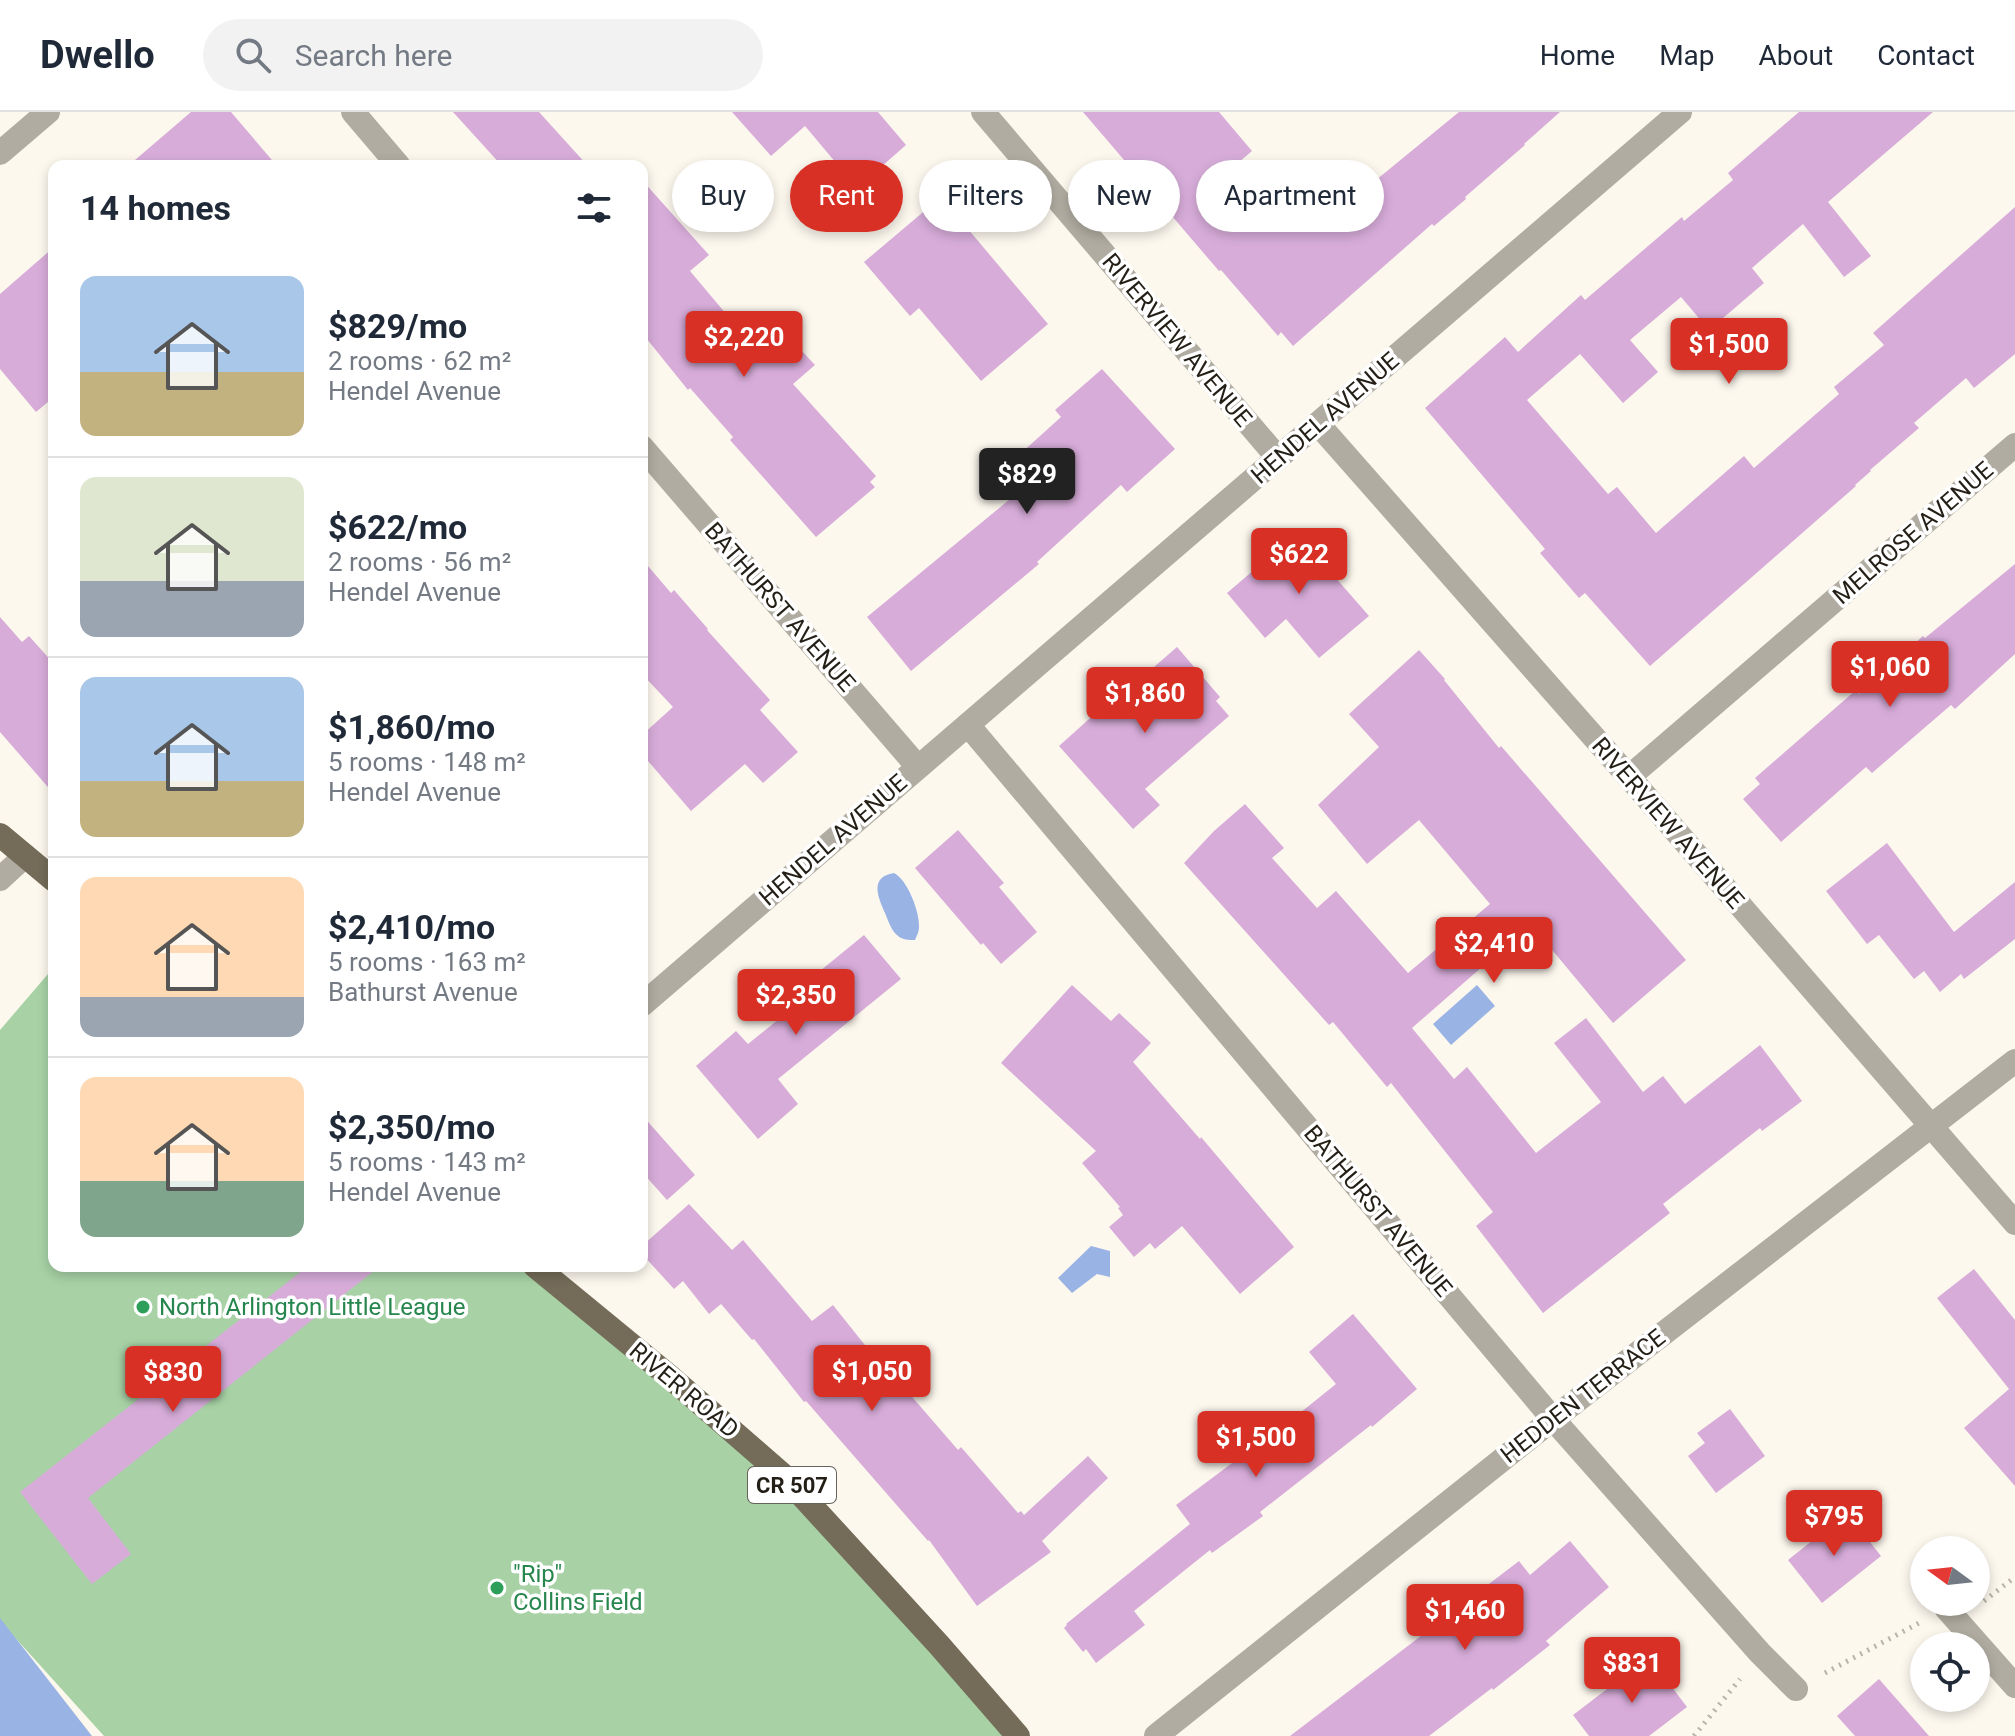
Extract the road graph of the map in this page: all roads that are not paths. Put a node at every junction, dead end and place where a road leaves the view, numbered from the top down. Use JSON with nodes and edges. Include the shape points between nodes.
{"nodes":[{"id":1,"x":48,"y":112,"type":"edge"},
{"id":2,"x":353,"y":112,"type":"edge"},
{"id":3,"x":983,"y":112,"type":"edge"},
{"id":4,"x":1680,"y":112,"type":"edge"},
{"id":5,"x":0,"y":153,"type":"edge"},
{"id":6,"x":394,"y":160,"type":"edge"},
{"id":7,"x":1318,"y":424,"type":"junction"},
{"id":8,"x":2015,"y":445,"type":"edge"},
{"id":9,"x":648,"y":454,"type":"edge"},
{"id":10,"x":1278,"y":458,"type":"junction"},
{"id":11,"x":968,"y":725,"type":"junction"},
{"id":12,"x":918,"y":767,"type":"junction"},
{"id":13,"x":1629,"y":777,"type":"junction"},
{"id":14,"x":0,"y":835,"type":"edge"},
{"id":15,"x":25,"y":856,"type":"junction"},
{"id":16,"x":48,"y":875,"type":"edge"},
{"id":17,"x":0,"y":879,"type":"edge"},
{"id":18,"x":648,"y":1000,"type":"edge"},
{"id":19,"x":2015,"y":1061,"type":"edge"},
{"id":20,"x":1930,"y":1125,"type":"junction"},
{"id":21,"x":2015,"y":1223,"type":"edge"},
{"id":22,"x":542,"y":1272,"type":"edge"},
{"id":23,"x":1553,"y":1419,"type":"junction"},
{"id":24,"x":1953,"y":1616,"type":"edge"},
{"id":25,"x":2015,"y":1686,"type":"edge"},
{"id":26,"x":1796,"y":1689,"type":"road end"},
{"id":27,"x":1018,"y":1736,"type":"edge"},
{"id":28,"x":1156,"y":1736,"type":"edge"}],
"edges":[{"from":1,"to":5,"type":"street"},
{"from":2,"to":6,"type":"street"},
{"from":3,"to":10,"type":"street","name":"RIVERVIEW AVENUE"},
{"from":4,"to":7,"type":"street","name":"HENDEL AVENUE"},
{"from":7,"to":10,"type":"street","name":"HENDEL AVENUE"},
{"from":7,"to":13,"type":"street","name":"RIVERVIEW AVENUE"},
{"from":8,"to":13,"type":"street","name":"MELROSE AVENUE"},
{"from":9,"to":12,"type":"street","name":"BATHURST AVENUE"},
{"from":10,"to":11,"type":"street","name":"HENDEL AVENUE"},
{"from":11,"to":12,"type":"street","name":"HENDEL AVENUE"},
{"from":11,"to":23,"type":"street","name":"BATHURST AVENUE"},
{"from":12,"to":18,"type":"street","name":"HENDEL AVENUE"},
{"from":13,"to":20,"type":"street","name":"RIVERVIEW AVENUE"},
{"from":14,"to":15,"type":"main road"},
{"from":15,"to":16,"type":"main road"},
{"from":15,"to":17,"type":"street"},
{"from":19,"to":20,"type":"street","name":"HEDDEN TERRACE"},
{"from":20,"to":21,"type":"street","name":"RIVERVIEW AVENUE"},
{"from":20,"to":23,"type":"street","name":"HEDDEN TERRACE"},
{"from":22,"to":27,"type":"main road","name":"RIVER ROAD","number":"CR 507","via":[[784,1476]]},
{"from":23,"to":26,"type":"street","name":"BATHURST AVENUE"},
{"from":23,"to":28,"type":"street","name":"HEDDEN TERRACE"},
{"from":24,"to":25,"type":"street"}]}
